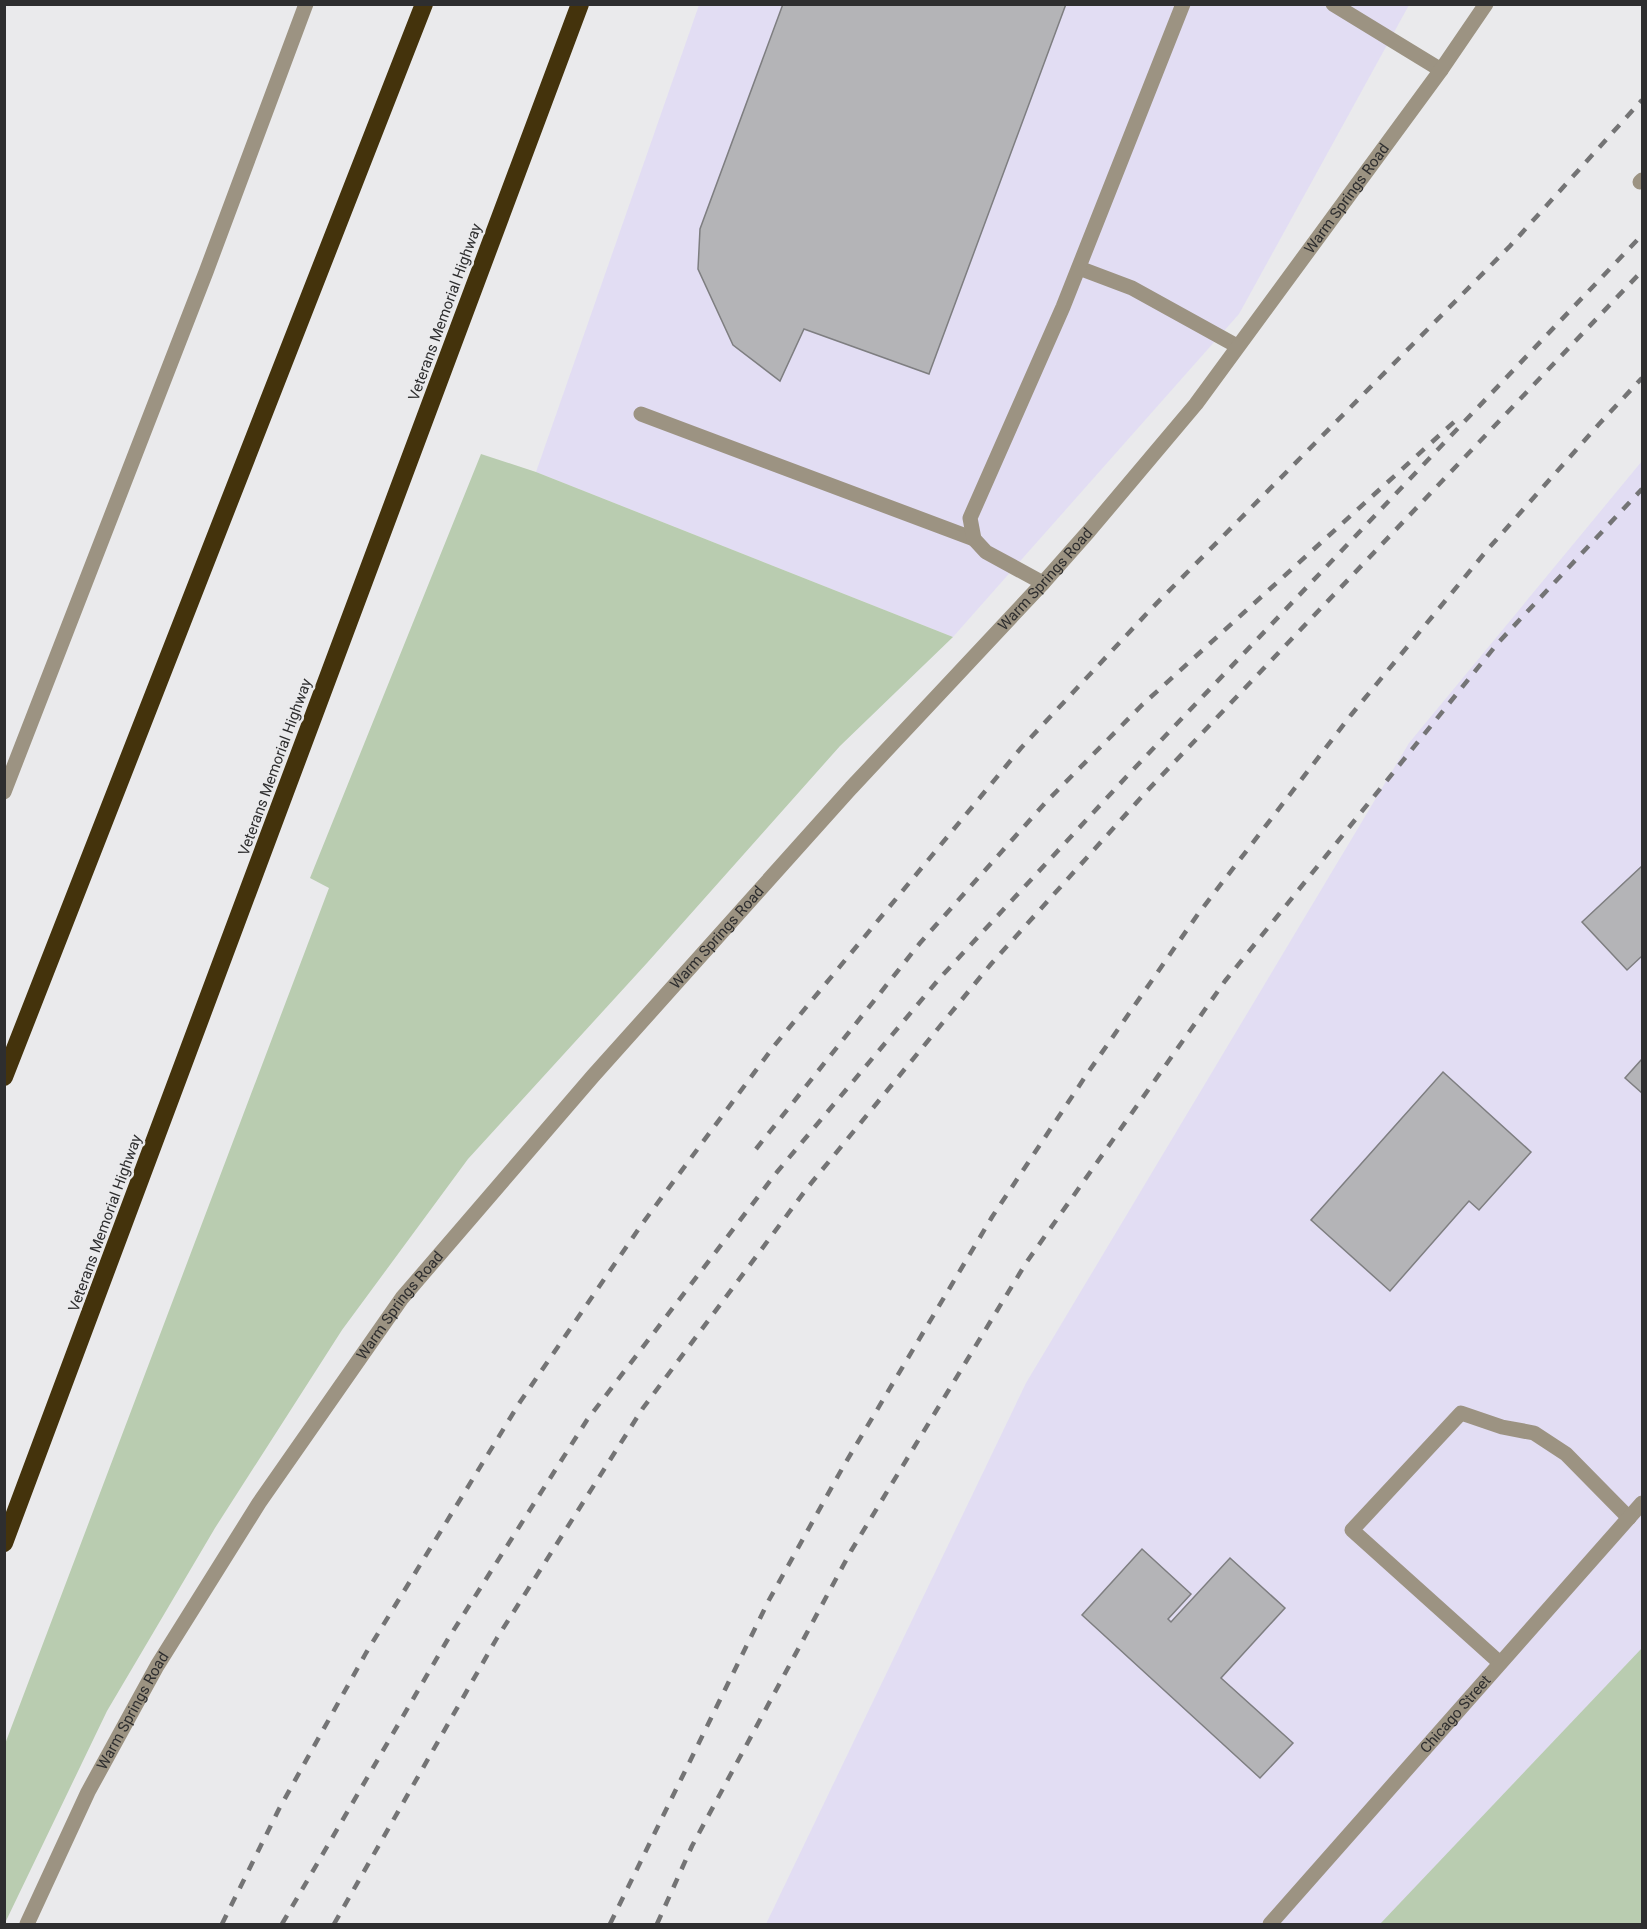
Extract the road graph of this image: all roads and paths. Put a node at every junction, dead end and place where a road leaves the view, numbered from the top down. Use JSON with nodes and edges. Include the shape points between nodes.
{"nodes":[{"id":1,"x":306,"y":4,"type":"edge"},
{"id":2,"x":424,"y":4,"type":"edge"},
{"id":3,"x":580,"y":4,"type":"edge"},
{"id":4,"x":1183,"y":4,"type":"edge"},
{"id":5,"x":1333,"y":4,"type":"edge"},
{"id":6,"x":1486,"y":4,"type":"edge"},
{"id":7,"x":1441,"y":70,"type":"junction"},
{"id":8,"x":1079,"y":268,"type":"junction"},
{"id":9,"x":1237,"y":346,"type":"junction"},
{"id":10,"x":641,"y":414,"type":"dead end"},
{"id":11,"x":974,"y":539,"type":"junction"},
{"id":12,"x":1043,"y":583,"type":"junction"},
{"id":13,"x":4,"y":792,"type":"edge"},
{"id":14,"x":4,"y":1077,"type":"edge"},
{"id":15,"x":1642,"y":1503,"type":"edge"},
{"id":16,"x":1629,"y":1518,"type":"junction"},
{"id":17,"x":4,"y":1543,"type":"edge"},
{"id":18,"x":1500,"y":1663,"type":"junction"},
{"id":19,"x":27,"y":1924,"type":"edge"},
{"id":20,"x":1270,"y":1924,"type":"edge"}],
"edges":[{"from":1,"to":13,"type":"street"},
{"from":2,"to":14,"type":"highway"},
{"from":3,"to":17,"type":"highway","name":"Veterans Memorial Highway"},
{"from":4,"to":8,"type":"street"},
{"from":5,"to":7,"type":"street"},
{"from":6,"to":7,"type":"street","name":"Warm Springs Road"},
{"from":7,"to":9,"type":"street","name":"Warm Springs Road"},
{"from":8,"to":9,"type":"street","via":[[1132,288]]},
{"from":8,"to":11,"type":"street","via":[[970,518]]},
{"from":9,"to":12,"type":"street","name":"Warm Springs Road","via":[[1196,404]]},
{"from":10,"to":11,"type":"street"},
{"from":11,"to":12,"type":"street","via":[[986,552]]},
{"from":12,"to":19,"type":"street","name":"Warm Springs Road","via":[[851,788],[593,1076],[402,1298],[259,1503],[157,1666],[88,1792]]},
{"from":15,"to":16,"type":"street","name":"Chicago Street"},
{"from":16,"to":18,"type":"street","name":"Chicago Street"},
{"from":16,"to":18,"type":"street","via":[[1566,1454],[1534,1433],[1461,1413],[1352,1530]]},
{"from":18,"to":20,"type":"street","name":"Chicago Street"}]}
